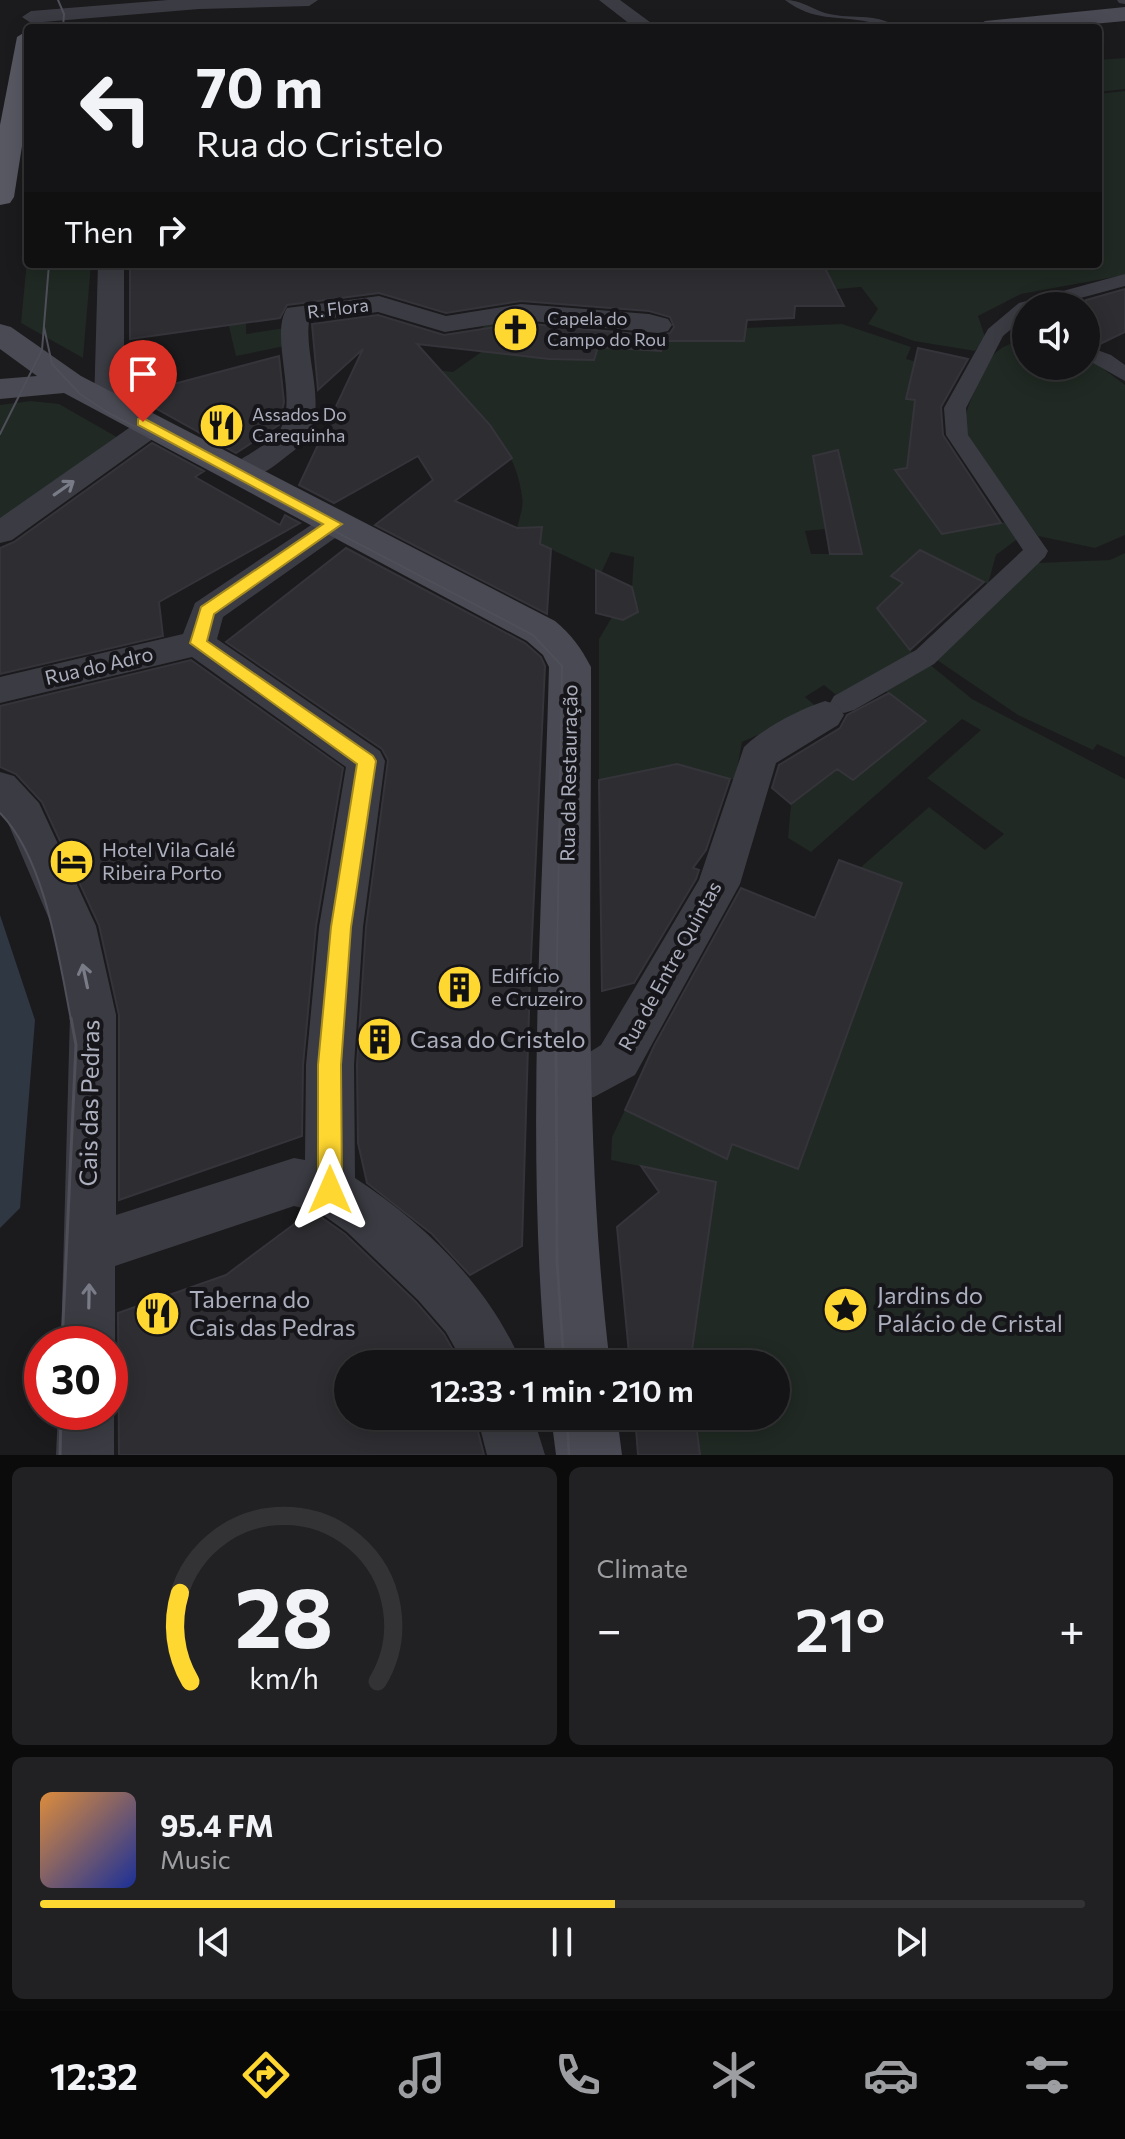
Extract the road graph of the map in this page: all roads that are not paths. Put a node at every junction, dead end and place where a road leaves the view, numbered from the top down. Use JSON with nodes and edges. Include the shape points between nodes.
{"nodes":[{"id":1,"x":309,"y":0,"type":"edge"},
{"id":2,"x":608,"y":0,"type":"edge"},
{"id":3,"x":790,"y":0,"type":"edge"},
{"id":4,"x":200,"y":1,"type":"edge"},
{"id":5,"x":109,"y":13,"type":"edge"},
{"id":6,"x":1125,"y":14,"type":"edge"},
{"id":7,"x":29,"y":21,"type":"edge"},
{"id":8,"x":642,"y":24,"type":"edge"},
{"id":9,"x":884,"y":24,"type":"edge"},
{"id":10,"x":1025,"y":24,"type":"edge"},
{"id":11,"x":24,"y":79,"type":"edge"},
{"id":12,"x":20,"y":125,"type":"edge"},
{"id":13,"x":0,"y":197,"type":"edge"},
{"id":14,"x":111,"y":268,"type":"edge"},
{"id":15,"x":1125,"y":280,"type":"edge"},
{"id":16,"x":1082,"y":292,"type":"edge"},
{"id":17,"x":655,"y":318,"type":"dead end"},
{"id":18,"x":1012,"y":320,"type":"edge"},
{"id":19,"x":0,"y":334,"type":"edge"},
{"id":20,"x":1012,"y":339,"type":"edge"},
{"id":21,"x":987,"y":345,"type":"junction"},
{"id":22,"x":1100,"y":357,"type":"edge"},
{"id":23,"x":0,"y":371,"type":"edge"},
{"id":24,"x":1125,"y":375,"type":"edge"},
{"id":25,"x":62,"y":378,"type":"junction"},
{"id":26,"x":0,"y":389,"type":"edge"},
{"id":27,"x":109,"y":405,"type":"junction"},
{"id":28,"x":150,"y":427,"type":"junction"},
{"id":29,"x":241,"y":473,"type":"junction"},
{"id":30,"x":334,"y":524,"type":"junction"},
{"id":31,"x":0,"y":533,"type":"edge"},
{"id":32,"x":198,"y":643,"type":"junction"},
{"id":33,"x":0,"y":690,"type":"edge"},
{"id":34,"x":835,"y":709,"type":"joint"},
{"id":35,"x":0,"y":787,"type":"edge"},
{"id":36,"x":565,"y":1080,"type":"junction"},
{"id":37,"x":330,"y":1190,"type":"junction"},
{"id":38,"x":90,"y":1249,"type":"junction"},
{"id":39,"x":88,"y":1326,"type":"edge"},
{"id":40,"x":486,"y":1350,"type":"edge"},
{"id":41,"x":577,"y":1350,"type":"edge"},
{"id":42,"x":86,"y":1430,"type":"edge"},
{"id":43,"x":509,"y":1430,"type":"edge"},
{"id":44,"x":586,"y":1430,"type":"edge"},
{"id":45,"x":85,"y":1455,"type":"edge"},
{"id":46,"x":516,"y":1455,"type":"edge"},
{"id":47,"x":589,"y":1455,"type":"edge"}],
"edges":[{"from":1,"to":4,"type":"street"},
{"from":2,"to":8,"type":"street"},
{"from":3,"to":9,"type":"lane","via":[[823,16]]},
{"from":4,"to":5,"type":"street"},
{"from":5,"to":7,"type":"street"},
{"from":6,"to":10,"type":"main road"},
{"from":11,"to":12,"type":"main road"},
{"from":12,"to":13,"type":"main road"},
{"from":14,"to":27,"type":"street"},
{"from":15,"to":16,"type":"street"},
{"from":17,"to":29,"type":"street","name":"R. Flora","via":[[521,312],[445,324],[379,304],[297,309],[299,417],[294,436]]},
{"from":18,"to":21,"type":"street"},
{"from":19,"to":25,"type":"main road","name":"Rua da Restauração"},
{"from":20,"to":21,"type":"street"},
{"from":21,"to":34,"type":"street","name":"Rua de Entre Quintas","via":[[955,408],[957,435],[1036,551],[925,657]]},
{"from":22,"to":24,"type":"street"},
{"from":23,"to":25,"type":"main road","name":"Rua da Restauração"},
{"from":25,"to":26,"type":"main road"},
{"from":25,"to":27,"type":"main road","name":"Rua da Restauração"},
{"from":27,"to":28,"type":"main road","name":"Rua da Restauração"},
{"from":28,"to":29,"type":"main road","name":"Rua da Restauração"},
{"from":31,"to":28,"type":"street","one_way":true},
{"from":29,"to":30,"type":"main road","name":"Rua da Restauração"},
{"from":30,"to":32,"type":"street","via":[[207,611]]},
{"from":30,"to":36,"type":"main road","name":"Rua da Restauração","via":[[541,631],[560,647],[570,667]]},
{"from":32,"to":33,"type":"street","name":"Rua do Adro"},
{"from":32,"to":37,"type":"street","via":[[366,761],[338,958],[330,1065]]},
{"from":34,"to":36,"type":"street","name":"Rua de Entre Quintas","via":[[758,757],[719,884],[618,1060],[594,1075]]},
{"from":38,"to":35,"type":"street","name":"Cais das Pedras","one_way":true,"via":[[93,1015],[74,926],[25,814]]},
{"from":36,"to":41,"type":"main road","name":"Rua da Restauração","via":[[567,1261]]},
{"from":37,"to":38,"type":"street","via":[[294,1182]]},
{"from":37,"to":40,"type":"street","via":[[365,1214],[437,1281],[465,1313]]},
{"from":39,"to":38,"type":"street","name":"Cais das Pedras","one_way":true},
{"from":42,"to":45,"type":"street"},
{"from":43,"to":46,"type":"street"},
{"from":44,"to":47,"type":"main road"}]}
